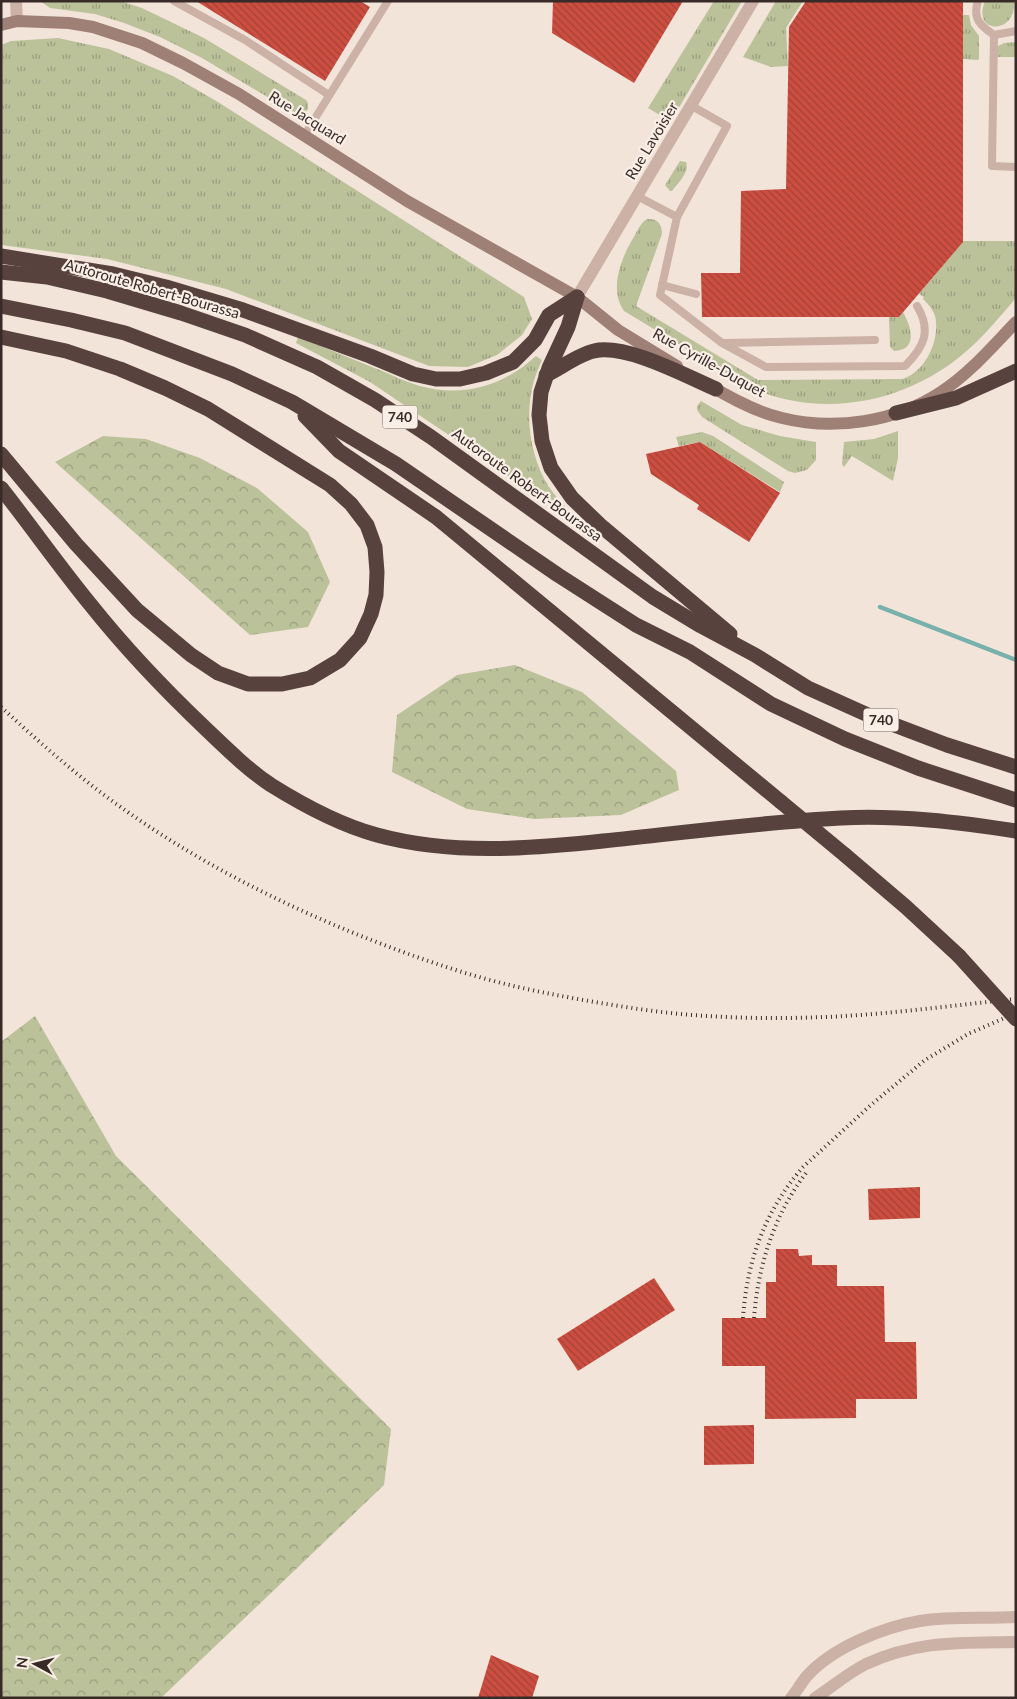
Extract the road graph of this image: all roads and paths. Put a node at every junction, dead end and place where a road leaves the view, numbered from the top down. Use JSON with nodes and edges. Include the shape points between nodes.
{"nodes":[{"id":1,"x":16,"y":1,"type":"edge"},
{"id":2,"x":174,"y":1,"type":"edge"},
{"id":3,"x":388,"y":1,"type":"edge"},
{"id":4,"x":753,"y":1,"type":"edge"},
{"id":5,"x":978,"y":1,"type":"edge"},
{"id":6,"x":18,"y":21,"type":"junction"},
{"id":7,"x":1,"y":25,"type":"edge"},
{"id":8,"x":1016,"y":31,"type":"edge"},
{"id":9,"x":994,"y":35,"type":"junction"},
{"id":10,"x":329,"y":95,"type":"junction"},
{"id":11,"x":692,"y":106,"type":"junction"},
{"id":12,"x":304,"y":136,"type":"junction"},
{"id":13,"x":1016,"y":167,"type":"edge"},
{"id":14,"x":637,"y":196,"type":"junction"},
{"id":15,"x":677,"y":217,"type":"junction"},
{"id":16,"x":1,"y":256,"type":"edge"},
{"id":17,"x":1,"y":272,"type":"edge"},
{"id":18,"x":662,"y":285,"type":"junction"},
{"id":19,"x":696,"y":294,"type":"dead end"},
{"id":20,"x":577,"y":296,"type":"junction"},
{"id":21,"x":1,"y":306,"type":"edge"},
{"id":22,"x":917,"y":306,"type":"dead end"},
{"id":23,"x":1016,"y":322,"type":"edge"},
{"id":24,"x":1,"y":337,"type":"edge"},
{"id":25,"x":875,"y":340,"type":"dead end"},
{"id":26,"x":722,"y":343,"type":"junction"},
{"id":27,"x":1016,"y":371,"type":"edge"},
{"id":28,"x":546,"y":375,"type":"junction"},
{"id":29,"x":716,"y":389,"type":"junction"},
{"id":30,"x":292,"y":402,"type":"junction"},
{"id":31,"x":896,"y":413,"type":"junction"},
{"id":32,"x":1,"y":454,"type":"edge"},
{"id":33,"x":1,"y":488,"type":"edge"},
{"id":34,"x":754,"y":655,"type":"junction"},
{"id":35,"x":1016,"y":767,"type":"edge"},
{"id":36,"x":1016,"y":800,"type":"edge"},
{"id":37,"x":1016,"y":831,"type":"edge"},
{"id":38,"x":1016,"y":1019,"type":"edge"},
{"id":39,"x":1016,"y":1617,"type":"edge"},
{"id":40,"x":1016,"y":1642,"type":"edge"},
{"id":41,"x":791,"y":1698,"type":"edge"},
{"id":42,"x":815,"y":1698,"type":"edge"}],
"edges":[{"from":1,"to":6,"type":"street"},
{"from":2,"to":10,"type":"lane","via":[[245,40]]},
{"from":3,"to":10,"type":"lane"},
{"from":4,"to":11,"type":"street","name":"Rue Lavoisier"},
{"from":5,"to":9,"type":"lane","via":[[975,9],[979,24]]},
{"from":6,"to":7,"type":"main road","name":"Rue Jacquard"},
{"from":6,"to":12,"type":"main road","name":"Rue Jacquard","via":[[93,26],[142,44],[223,85]]},
{"from":8,"to":9,"type":"lane"},
{"from":9,"to":13,"type":"lane","via":[[992,166]]},
{"from":10,"to":12,"type":"lane"},
{"from":11,"to":14,"type":"street","name":"Rue Lavoisier"},
{"from":11,"to":15,"type":"lane","via":[[727,126]]},
{"from":12,"to":20,"type":"main road","name":"Rue Jacquard","via":[[407,201]]},
{"from":14,"to":15,"type":"lane"},
{"from":14,"to":20,"type":"street","name":"Rue Lavoisier"},
{"from":15,"to":18,"type":"lane"},
{"from":16,"to":20,"type":"highway","via":[[113,274],[166,287],[243,310],[413,374],[436,378],[460,379],[513,362],[535,340],[549,315]]},
{"from":17,"to":34,"type":"highway","name":"Autoroute Robert-Bourassa","number":"740","via":[[47,277],[108,291],[245,335],[317,367],[431,437],[653,596]]},
{"from":18,"to":19,"type":"lane"},
{"from":18,"to":26,"type":"lane","via":[[660,295]]},
{"from":20,"to":28,"type":"highway","via":[[568,327]]},
{"from":20,"to":29,"type":"main road","name":"Rue Cyrille-Duquet","via":[[618,330]]},
{"from":21,"to":30,"type":"highway","number":"740","via":[[124,333],[232,374]]},
{"from":22,"to":26,"type":"lane","via":[[923,316],[925,338],[905,366],[766,367]]},
{"from":23,"to":31,"type":"main road","name":"Rue Cyrille-Duquet","via":[[955,382],[927,401]]},
{"from":24,"to":32,"type":"highway","via":[[66,351],[166,388],[330,485],[351,504],[366,525],[375,547],[376,595],[360,638],[340,660],[310,678],[282,684],[248,684],[218,673],[137,610],[76,544]]},
{"from":25,"to":26,"type":"lane"},
{"from":27,"to":31,"type":"highway","via":[[956,398]]},
{"from":28,"to":29,"type":"highway","via":[[586,353],[614,349],[632,353]]},
{"from":28,"to":34,"type":"highway","via":[[539,415],[542,441],[551,468],[572,498]]},
{"from":29,"to":31,"type":"main road","name":"Rue Cyrille-Duquet","via":[[748,406],[799,421],[847,422]]},
{"from":30,"to":36,"type":"highway","number":"740","via":[[396,464],[558,576],[636,625],[690,652],[771,704],[845,739]]},
{"from":30,"to":38,"type":"highway","bridge":true,"via":[[339,451],[436,517],[845,855],[959,956]]},
{"from":33,"to":37,"type":"highway","via":[[90,605],[180,705],[236,757],[270,784],[301,802],[334,819],[376,834],[466,848],[540,848],[842,818],[894,818]]},
{"from":34,"to":35,"type":"highway","name":"Autoroute Robert-Bourassa","number":"740","via":[[808,688],[868,715]]},
{"from":39,"to":41,"type":"street","via":[[921,1621],[890,1629],[859,1641],[828,1659],[808,1676]]},
{"from":40,"to":42,"type":"street","via":[[913,1647],[865,1665]]}]}
